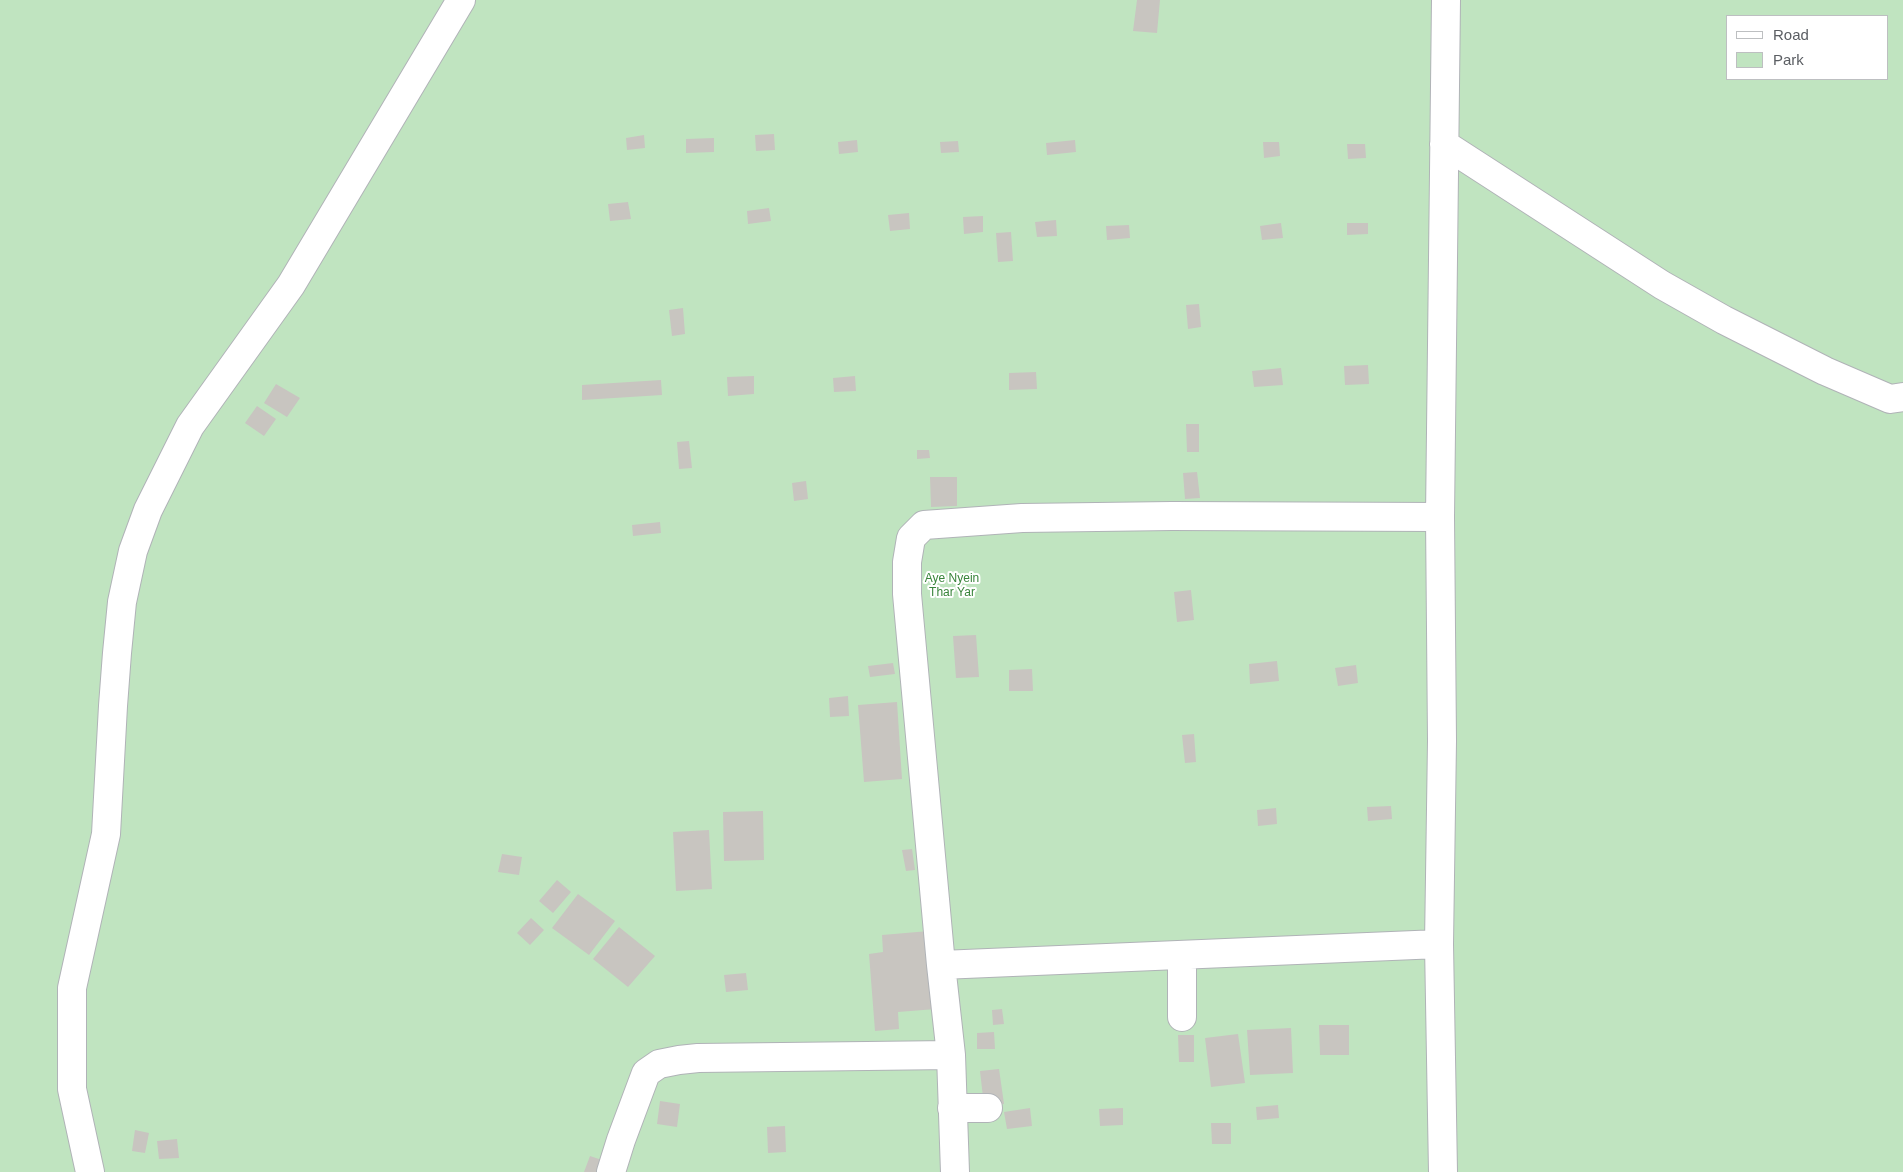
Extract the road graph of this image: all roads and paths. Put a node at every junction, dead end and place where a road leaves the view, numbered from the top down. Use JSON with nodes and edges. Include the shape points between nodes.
{"nodes":[{"id":1,"x":461,"y":0,"type":"edge"},
{"id":2,"x":1446,"y":0,"type":"edge"},
{"id":3,"x":1444,"y":144,"type":"junction"},
{"id":4,"x":1903,"y":397,"type":"edge"},
{"id":5,"x":1440,"y":517,"type":"junction"},
{"id":6,"x":1439,"y":944,"type":"junction"},
{"id":7,"x":1182,"y":955,"type":"junction"},
{"id":8,"x":941,"y":965,"type":"junction"},
{"id":9,"x":1182,"y":1016,"type":"dead end"},
{"id":10,"x":950,"y":1054,"type":"junction"},
{"id":11,"x":952,"y":1108,"type":"junction"},
{"id":12,"x":988,"y":1108,"type":"dead end"},
{"id":13,"x":90,"y":1172,"type":"edge"},
{"id":14,"x":611,"y":1172,"type":"edge"},
{"id":15,"x":955,"y":1172,"type":"edge"},
{"id":16,"x":1443,"y":1172,"type":"edge"}],
"edges":[{"from":1,"to":13,"type":"street","via":[[291,285],[190,426],[148,510],[134,551],[122,602],[112,706],[105,842],[72,988],[72,1089]]},
{"from":2,"to":3,"type":"street"},
{"from":3,"to":4,"type":"street","via":[[1662,285],[1724,320],[1825,371],[1890,399]]},
{"from":3,"to":5,"type":"street"},
{"from":5,"to":6,"type":"street","via":[[1442,741]]},
{"from":5,"to":8,"type":"street","via":[[1022,518],[924,525],[910,538],[907,594]]},
{"from":6,"to":7,"type":"street"},
{"from":6,"to":16,"type":"street"},
{"from":7,"to":8,"type":"street"},
{"from":7,"to":9,"type":"street"},
{"from":8,"to":10,"type":"street"},
{"from":10,"to":11,"type":"street"},
{"from":10,"to":14,"type":"street","via":[[698,1058],[659,1064],[646,1073]]},
{"from":11,"to":12,"type":"street"},
{"from":11,"to":15,"type":"street"}]}
